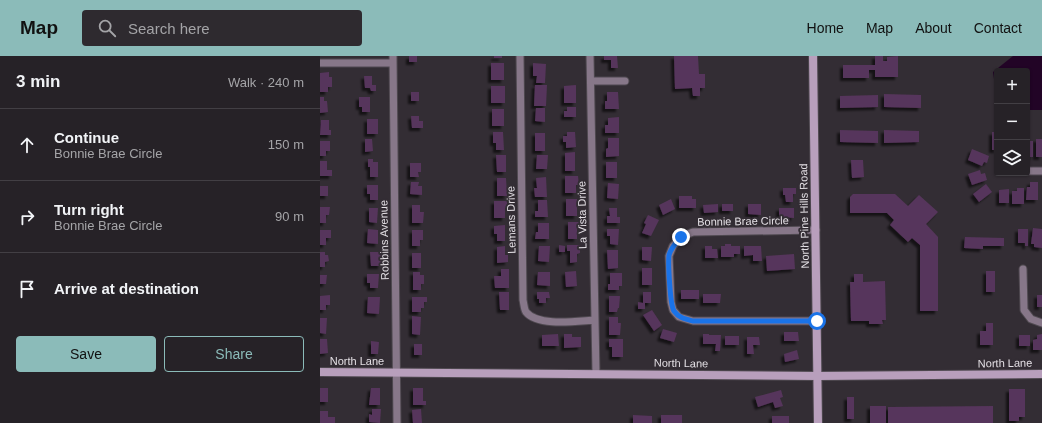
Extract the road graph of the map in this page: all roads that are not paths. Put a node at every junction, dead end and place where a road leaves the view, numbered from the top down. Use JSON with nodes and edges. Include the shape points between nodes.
{"nodes":[{"id":1,"x":520,"y":56,"type":"edge"},
{"id":2,"x":590,"y":56,"type":"edge"},
{"id":3,"x":813,"y":56,"type":"edge"},
{"id":4,"x":393,"y":59,"type":"edge"},
{"id":5,"x":320,"y":63,"type":"edge"},
{"id":6,"x":591,"y":81,"type":"junction"},
{"id":7,"x":625,"y":81,"type":"dead end"},
{"id":8,"x":1030,"y":171,"type":"edge"},
{"id":9,"x":1042,"y":171,"type":"edge"},
{"id":10,"x":816,"y":230,"type":"junction"},
{"id":11,"x":1023,"y":269,"type":"dead end"},
{"id":12,"x":595,"y":320,"type":"junction"},
{"id":13,"x":817,"y":321,"type":"junction"},
{"id":14,"x":1042,"y":323,"type":"edge"},
{"id":15,"x":320,"y":372,"type":"edge"},
{"id":16,"x":397,"y":372,"type":"junction"},
{"id":17,"x":596,"y":373,"type":"junction"},
{"id":18,"x":1042,"y":374,"type":"edge"},
{"id":19,"x":818,"y":376,"type":"junction"},
{"id":20,"x":397,"y":423,"type":"edge"},
{"id":21,"x":818,"y":423,"type":"edge"}],
"edges":[{"from":1,"to":12,"type":"street","name":"Lemans Drive","via":[[525,311],[533,318],[546,321]]},
{"from":2,"to":6,"type":"street","name":"La Vista Drive"},
{"from":3,"to":10,"type":"street","name":"North Pine Hills Road"},
{"from":4,"to":5,"type":"street"},
{"from":4,"to":16,"type":"street","name":"Robbins Avenue"},
{"from":6,"to":7,"type":"street"},
{"from":6,"to":12,"type":"street","name":"La Vista Drive"},
{"from":8,"to":9,"type":"street"},
{"from":10,"to":13,"type":"street","name":"North Pine Hills Road"},
{"from":10,"to":13,"type":"street","name":"Bonnie Brae Circle","via":[[693,232],[681,237],[669,256],[671,302],[679,317],[693,321]]},
{"from":11,"to":14,"type":"street","via":[[1024,310],[1031,319]]},
{"from":12,"to":17,"type":"street","name":"La Vista Drive"},
{"from":13,"to":19,"type":"street","name":"North Pine Hills Road"},
{"from":15,"to":16,"type":"street","name":"North Lane"},
{"from":16,"to":17,"type":"street","name":"North Lane"},
{"from":16,"to":20,"type":"street","name":"Robbins Avenue"},
{"from":17,"to":19,"type":"street","name":"North Lane"},
{"from":18,"to":19,"type":"street","name":"North Lane"},
{"from":19,"to":21,"type":"street","name":"North Pine Hills Road"}]}
